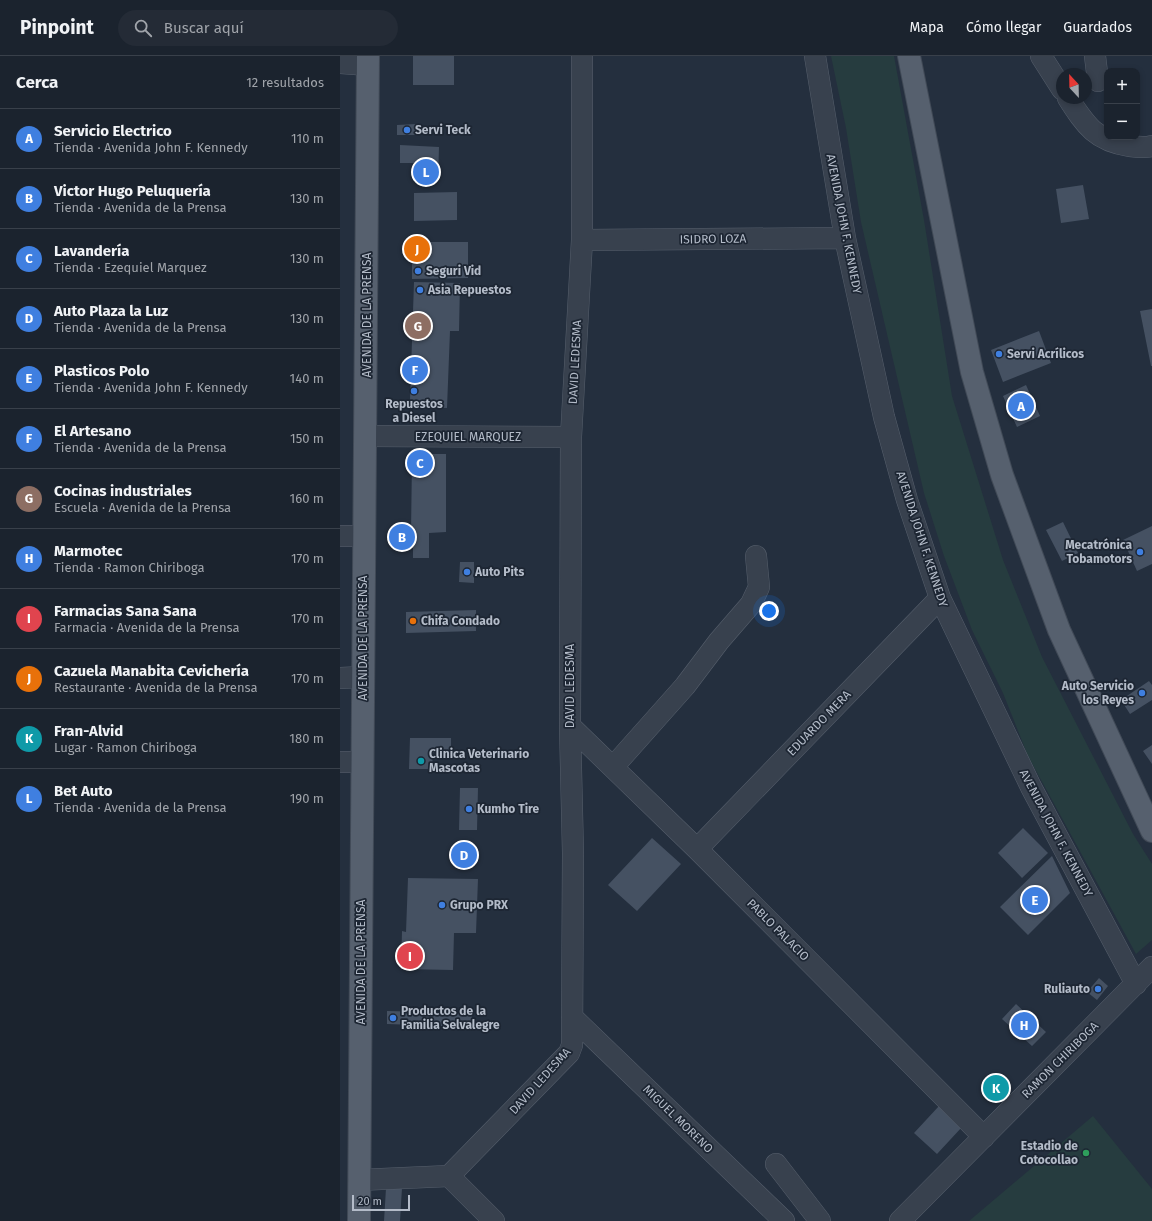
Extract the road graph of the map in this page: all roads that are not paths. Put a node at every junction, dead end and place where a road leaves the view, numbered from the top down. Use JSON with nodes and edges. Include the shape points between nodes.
{"nodes":[{"id":1,"x":582,"y":56,"type":"edge"},
{"id":2,"x":815,"y":56,"type":"edge"},
{"id":3,"x":909,"y":56,"type":"edge"},
{"id":4,"x":1041,"y":56,"type":"edge"},
{"id":5,"x":1095,"y":56,"type":"edge"},
{"id":6,"x":368,"y":60,"type":"edge"},
{"id":7,"x":340,"y":63,"type":"edge"},
{"id":8,"x":1056,"y":79,"type":"edge"},
{"id":9,"x":1098,"y":81,"type":"dead end"},
{"id":10,"x":1072,"y":104,"type":"edge"},
{"id":11,"x":1152,"y":146,"type":"edge"},
{"id":12,"x":845,"y":238,"type":"junction"},
{"id":13,"x":582,"y":240,"type":"junction"},
{"id":14,"x":366,"y":436,"type":"junction"},
{"id":15,"x":571,"y":437,"type":"junction"},
{"id":16,"x":340,"y":536,"type":"edge"},
{"id":17,"x":363,"y":536,"type":"junction"},
{"id":18,"x":756,"y":556,"type":"dead end"},
{"id":19,"x":940,"y":598,"type":"junction"},
{"id":20,"x":362,"y":677,"type":"junction"},
{"id":21,"x":340,"y":678,"type":"edge"},
{"id":22,"x":570,"y":726,"type":"junction"},
{"id":23,"x":340,"y":762,"type":"edge"},
{"id":24,"x":362,"y":762,"type":"junction"},
{"id":25,"x":613,"y":767,"type":"junction"},
{"id":26,"x":1152,"y":831,"type":"edge"},
{"id":27,"x":698,"y":848,"type":"junction"},
{"id":28,"x":1152,"y":967,"type":"edge"},
{"id":29,"x":1136,"y":984,"type":"junction"},
{"id":30,"x":572,"y":1017,"type":"junction"},
{"id":31,"x":984,"y":1137,"type":"junction"},
{"id":32,"x":776,"y":1164,"type":"dead end"},
{"id":33,"x":449,"y":1176,"type":"junction"},
{"id":34,"x":359,"y":1180,"type":"junction"},
{"id":35,"x":359,"y":1221,"type":"edge"},
{"id":36,"x":494,"y":1221,"type":"edge"},
{"id":37,"x":784,"y":1221,"type":"edge"},
{"id":38,"x":820,"y":1221,"type":"edge"},
{"id":39,"x":900,"y":1221,"type":"edge"}],
"edges":[{"from":1,"to":13,"type":"street","name":"DAVID LEDESMA"},
{"from":2,"to":12,"type":"street","name":"AVENIDA JOHN F. KENNEDY"},
{"from":3,"to":26,"type":"main road","via":[[972,372],[1002,475],[1059,630]]},
{"from":4,"to":8,"type":"street"},
{"from":5,"to":9,"type":"street"},
{"from":6,"to":7,"type":"street"},
{"from":6,"to":14,"type":"main road","name":"AVENIDA DE LA PRENSA"},
{"from":10,"to":11,"type":"street","via":[[1091,129],[1103,139],[1137,147]]},
{"from":12,"to":13,"type":"street","name":"ISIDRO LOZA"},
{"from":12,"to":19,"type":"street","name":"AVENIDA JOHN F. KENNEDY","via":[[884,417],[907,500]]},
{"from":13,"to":15,"type":"street","name":"DAVID LEDESMA"},
{"from":14,"to":15,"type":"street","name":"EZEQUIEL MARQUEZ"},
{"from":14,"to":17,"type":"main road","name":"AVENIDA DE LA PRENSA"},
{"from":15,"to":22,"type":"street","name":"DAVID LEDESMA"},
{"from":16,"to":17,"type":"street"},
{"from":17,"to":20,"type":"main road","name":"AVENIDA DE LA PRENSA"},
{"from":18,"to":25,"type":"street","via":[[759,587],[751,604],[685,686]]},
{"from":19,"to":27,"type":"street","name":"EDUARDO MERA"},
{"from":19,"to":29,"type":"street","name":"AVENIDA JOHN F. KENNEDY","via":[[1031,787]]},
{"from":20,"to":21,"type":"street"},
{"from":20,"to":24,"type":"main road","name":"AVENIDA DE LA PRENSA"},
{"from":22,"to":25,"type":"street","name":"PABLO PALACIO"},
{"from":22,"to":30,"type":"street","name":"DAVID LEDESMA","via":[[573,853]]},
{"from":23,"to":24,"type":"street"},
{"from":24,"to":34,"type":"main road","name":"AVENIDA DE LA PRENSA"},
{"from":25,"to":27,"type":"street","name":"PABLO PALACIO"},
{"from":27,"to":31,"type":"street","name":"PABLO PALACIO"},
{"from":28,"to":29,"type":"street","name":"RAMON CHIRIBOGA"},
{"from":29,"to":31,"type":"street","name":"RAMON CHIRIBOGA"},
{"from":30,"to":33,"type":"street","name":"DAVID LEDESMA","via":[[572,1044],[569,1053]]},
{"from":30,"to":37,"type":"street","name":"MIGUEL MORENO"},
{"from":31,"to":39,"type":"street","name":"RAMON CHIRIBOGA"},
{"from":32,"to":38,"type":"street"},
{"from":33,"to":34,"type":"street"},
{"from":33,"to":36,"type":"street"},
{"from":34,"to":35,"type":"main road","name":"AVENIDA DE LA PRENSA"}]}
